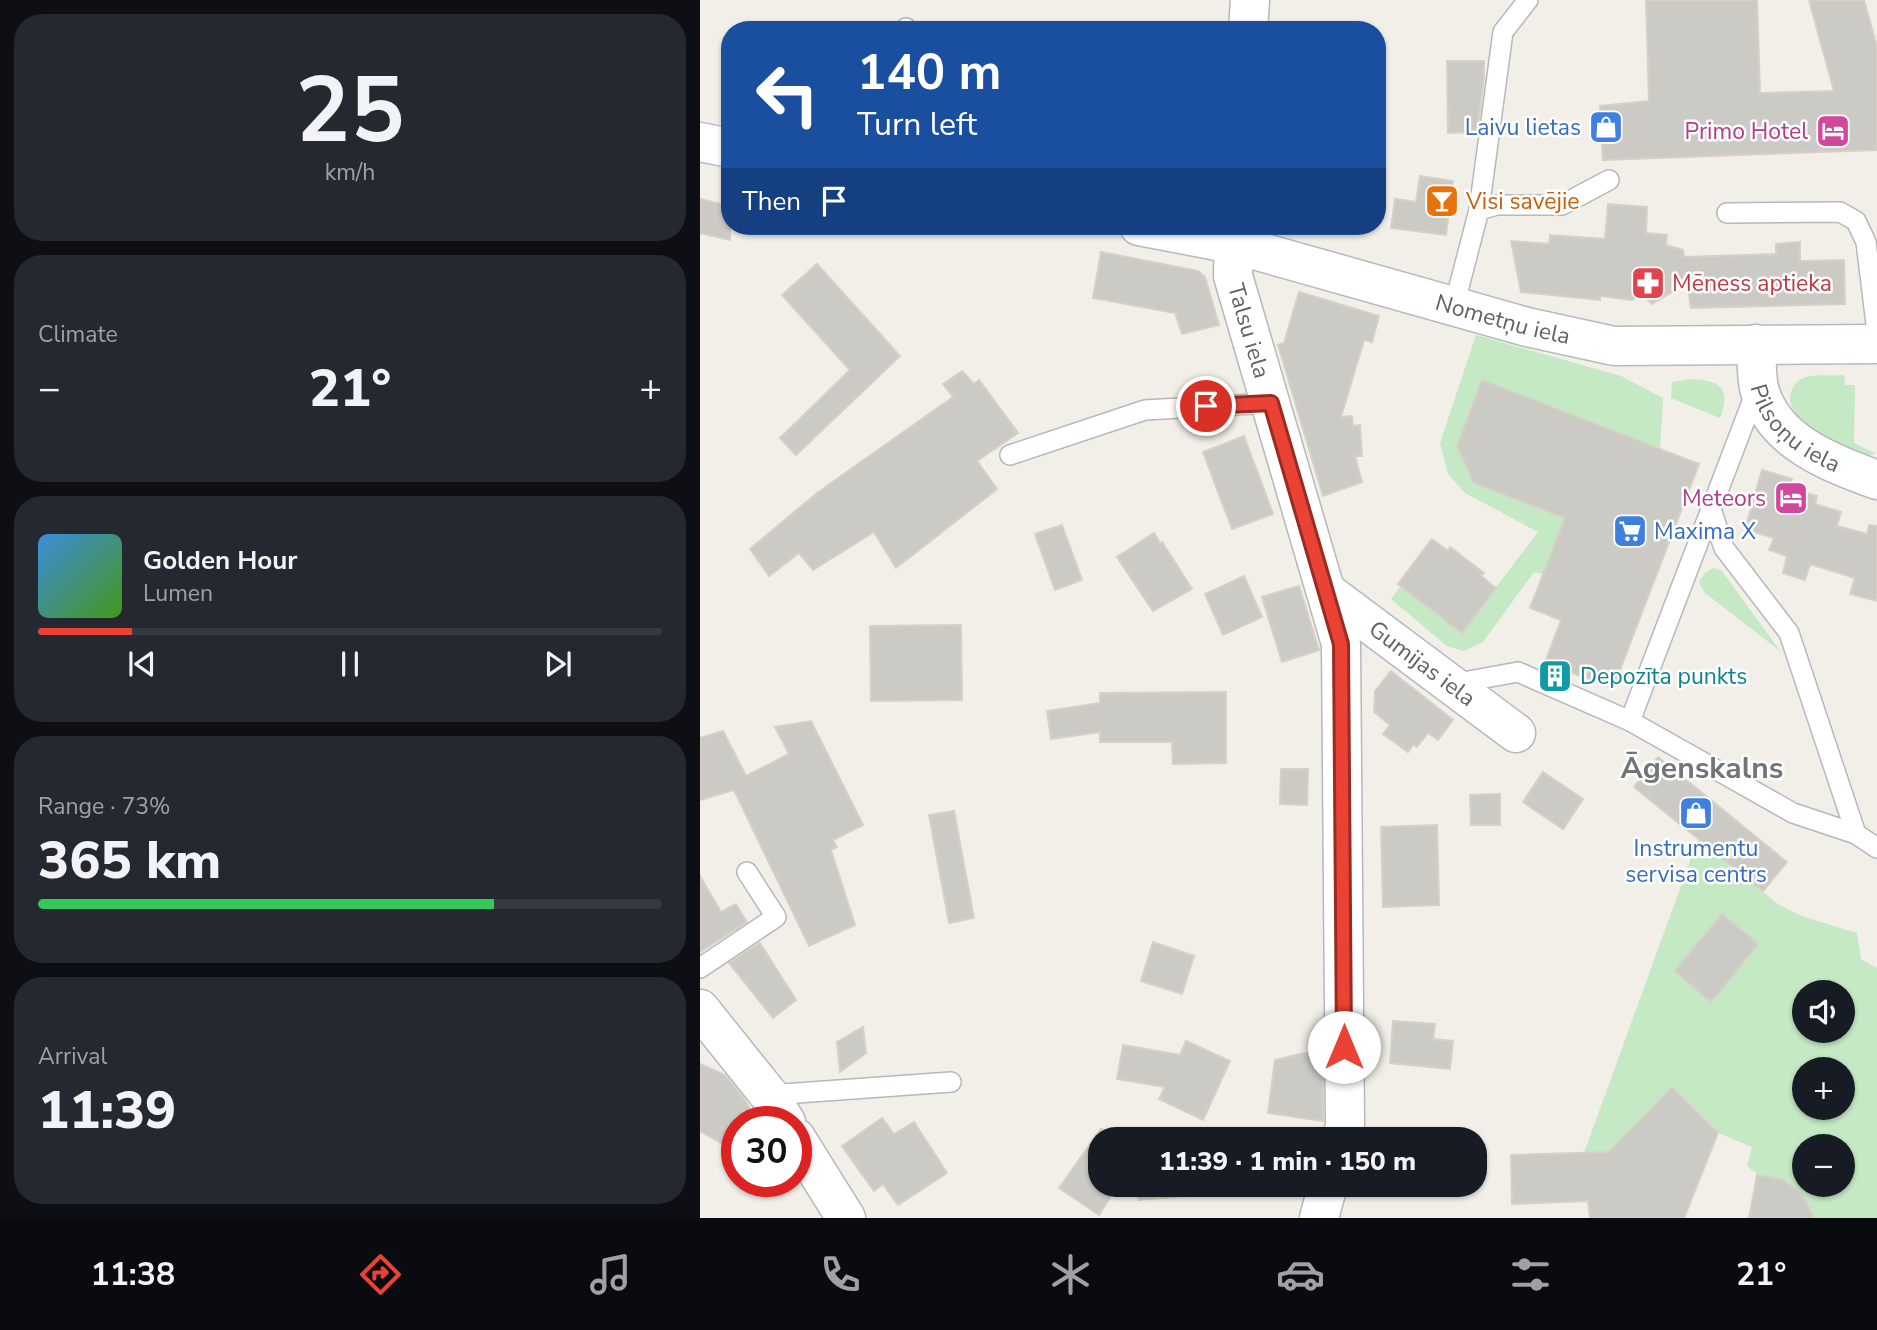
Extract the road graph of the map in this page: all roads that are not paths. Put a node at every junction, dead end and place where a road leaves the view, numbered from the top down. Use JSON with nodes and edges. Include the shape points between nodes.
{"nodes":[{"id":1,"x":1250,"y":0,"type":"edge"},
{"id":2,"x":1528,"y":0,"type":"edge"},
{"id":3,"x":1249,"y":21,"type":"edge"},
{"id":4,"x":700,"y":142,"type":"edge"},
{"id":5,"x":721,"y":146,"type":"edge"},
{"id":6,"x":1609,"y":180,"type":"dead end"},
{"id":7,"x":1479,"y":210,"type":"junction"},
{"id":8,"x":1727,"y":213,"type":"dead end"},
{"id":9,"x":1234,"y":235,"type":"edge"},
{"id":10,"x":1454,"y":306,"type":"junction"},
{"id":11,"x":1877,"y":332,"type":"edge"},
{"id":12,"x":1877,"y":344,"type":"edge"},
{"id":13,"x":1756,"y":345,"type":"junction"},
{"id":14,"x":1759,"y":386,"type":"junction"},
{"id":15,"x":1271,"y":403,"type":"junction"},
{"id":16,"x":1010,"y":455,"type":"dead end"},
{"id":17,"x":1877,"y":480,"type":"edge"},
{"id":18,"x":1711,"y":509,"type":"junction"},
{"id":19,"x":1327,"y":592,"type":"junction"},
{"id":20,"x":1451,"y":685,"type":"junction"},
{"id":21,"x":1630,"y":721,"type":"junction"},
{"id":22,"x":1505,"y":731,"type":"dead end"},
{"id":23,"x":1856,"y":834,"type":"junction"},
{"id":24,"x":1877,"y":848,"type":"edge"},
{"id":25,"x":747,"y":872,"type":"dead end"},
{"id":26,"x":700,"y":968,"type":"edge"},
{"id":27,"x":700,"y":1009,"type":"edge"},
{"id":28,"x":951,"y":1082,"type":"dead end"},
{"id":29,"x":775,"y":1106,"type":"edge"},
{"id":30,"x":790,"y":1106,"type":"edge"},
{"id":31,"x":1345,"y":1127,"type":"edge"},
{"id":32,"x":812,"y":1164,"type":"edge"},
{"id":33,"x":1325,"y":1197,"type":"edge"},
{"id":34,"x":846,"y":1218,"type":"edge"},
{"id":35,"x":1319,"y":1218,"type":"edge"}],
"edges":[{"from":1,"to":3,"type":"street"},
{"from":2,"to":7,"type":"lane","via":[[1503,32]]},
{"from":4,"to":5,"type":"street"},
{"from":6,"to":7,"type":"lane","via":[[1562,205],[1497,205]]},
{"from":7,"to":10,"type":"lane"},
{"from":8,"to":11,"type":"lane","via":[[1840,212],[1856,221],[1866,242]]},
{"from":9,"to":10,"type":"street","name":"Nometņu iela"},
{"from":9,"to":15,"type":"street","name":"Talsu iela","via":[[1234,276]]},
{"from":10,"to":13,"type":"street","name":"Nometņu iela","via":[[1614,346]]},
{"from":12,"to":13,"type":"street","name":"Nometņu iela"},
{"from":13,"to":14,"type":"street","name":"Pilsoņu iela"},
{"from":14,"to":17,"type":"street","name":"Pilsoņu iela","via":[[1767,410],[1793,439],[1842,467]]},
{"from":14,"to":18,"type":"lane"},
{"from":15,"to":16,"type":"lane","via":[[1145,410]]},
{"from":15,"to":19,"type":"street","name":"Talsu iela"},
{"from":18,"to":21,"type":"lane"},
{"from":18,"to":23,"type":"lane","via":[[1724,548],[1789,633]]},
{"from":19,"to":20,"type":"street","name":"Gumijas iela"},
{"from":19,"to":31,"type":"street","name":"Talsu iela","via":[[1341,644]]},
{"from":20,"to":21,"type":"lane","via":[[1518,672]]},
{"from":20,"to":22,"type":"street","name":"Gumijas iela"},
{"from":21,"to":23,"type":"lane","via":[[1793,813]]},
{"from":23,"to":24,"type":"lane"},
{"from":25,"to":26,"type":"lane","via":[[776,917]]},
{"from":27,"to":29,"type":"street"},
{"from":28,"to":30,"type":"lane"},
{"from":32,"to":34,"type":"street"},
{"from":33,"to":35,"type":"street"}]}
